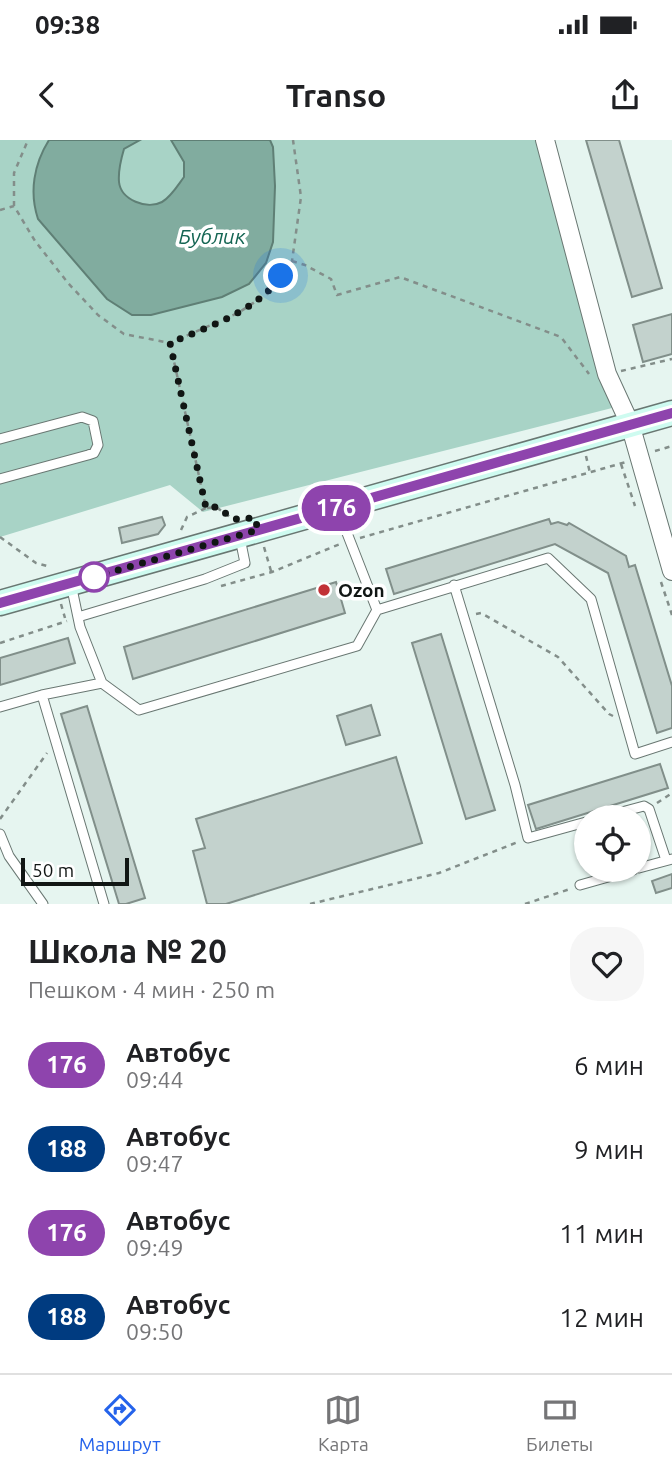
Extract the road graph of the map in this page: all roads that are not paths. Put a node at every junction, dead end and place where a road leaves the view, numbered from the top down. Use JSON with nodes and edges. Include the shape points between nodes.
{"nodes":[{"id":1,"x":545,"y":140,"type":"edge"},
{"id":2,"x":672,"y":413,"type":"edge"},
{"id":3,"x":630,"y":424,"type":"junction"},
{"id":4,"x":0,"y":439,"type":"edge"},
{"id":5,"x":0,"y":479,"type":"edge"},
{"id":6,"x":338,"y":508,"type":"junction"},
{"id":7,"x":244,"y":529,"type":"junction"},
{"id":8,"x":672,"y":571,"type":"edge"},
{"id":9,"x":67,"y":574,"type":"junction"},
{"id":10,"x":454,"y":585,"type":"junction"},
{"id":11,"x":0,"y":603,"type":"edge"},
{"id":12,"x":377,"y":610,"type":"junction"},
{"id":13,"x":79,"y":622,"type":"junction"},
{"id":14,"x":102,"y":683,"type":"junction"},
{"id":15,"x":42,"y":695,"type":"junction"},
{"id":16,"x":0,"y":707,"type":"edge"},
{"id":17,"x":672,"y":743,"type":"edge"},
{"id":18,"x":651,"y":814,"type":"edge"},
{"id":19,"x":574,"y":825,"type":"edge"},
{"id":20,"x":0,"y":834,"type":"edge"},
{"id":21,"x":669,"y":860,"type":"edge"},
{"id":22,"x":651,"y":865,"type":"edge"},
{"id":23,"x":591,"y":882,"type":"edge"},
{"id":24,"x":580,"y":885,"type":"road end"},
{"id":25,"x":43,"y":904,"type":"edge"},
{"id":26,"x":104,"y":904,"type":"edge"}],
"edges":[{"from":1,"to":3,"type":"street","via":[[607,374]]},
{"from":2,"to":3,"type":"main road"},
{"from":3,"to":6,"type":"main road"},
{"from":3,"to":8,"type":"street"},
{"from":4,"to":5,"type":"lane","via":[[82,417],[93,421],[98,445],[94,453]]},
{"from":6,"to":7,"type":"main road"},
{"from":6,"to":12,"type":"lane"},
{"from":7,"to":9,"type":"main road"},
{"from":7,"to":13,"type":"lane","via":[[245,563]]},
{"from":9,"to":11,"type":"main road"},
{"from":9,"to":13,"type":"lane"},
{"from":10,"to":12,"type":"lane"},
{"from":10,"to":17,"type":"lane","via":[[548,558],[591,599],[635,754]]},
{"from":10,"to":19,"type":"lane","via":[[528,838]]},
{"from":12,"to":14,"type":"lane","via":[[356,646],[139,710]]},
{"from":13,"to":14,"type":"lane"},
{"from":14,"to":15,"type":"lane"},
{"from":15,"to":16,"type":"lane"},
{"from":15,"to":26,"type":"lane"},
{"from":18,"to":21,"type":"lane"},
{"from":20,"to":25,"type":"lane","via":[[9,856]]},
{"from":21,"to":22,"type":"lane"},
{"from":23,"to":24,"type":"lane"}]}
